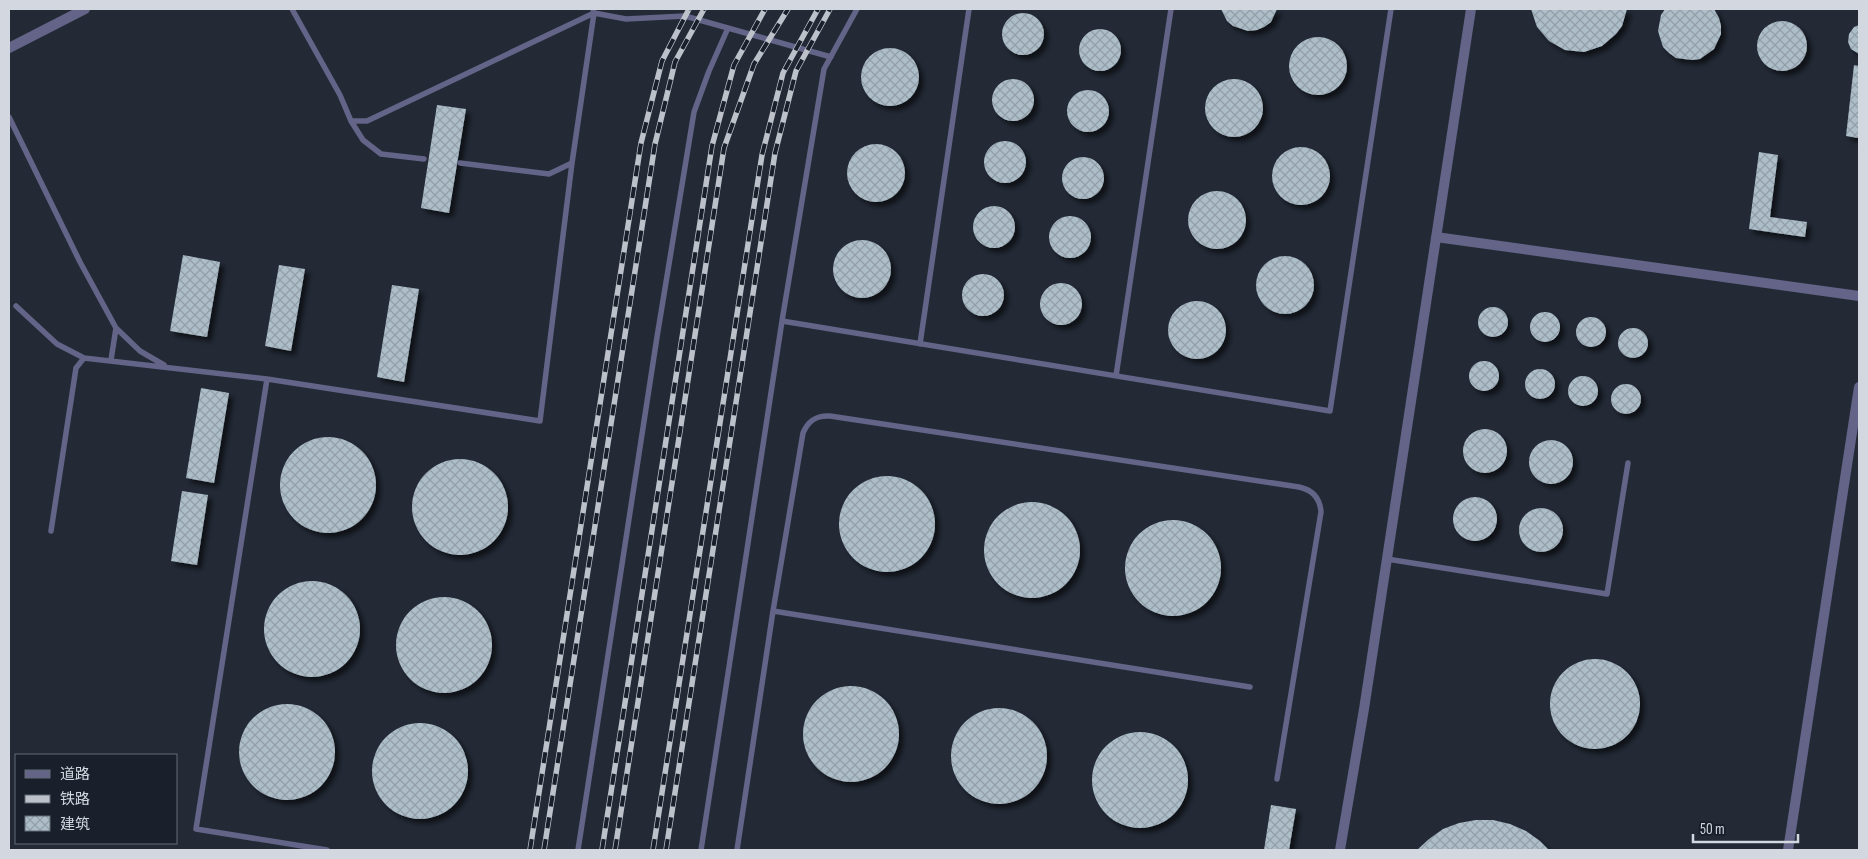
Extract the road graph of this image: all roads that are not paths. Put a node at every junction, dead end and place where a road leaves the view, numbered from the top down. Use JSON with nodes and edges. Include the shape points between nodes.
{"nodes":[{"id":1,"x":85,"y":9,"type":"edge"},
{"id":2,"x":292,"y":9,"type":"edge"},
{"id":3,"x":857,"y":9,"type":"edge"},
{"id":4,"x":969,"y":9,"type":"edge"},
{"id":5,"x":1171,"y":9,"type":"edge"},
{"id":6,"x":1391,"y":9,"type":"edge"},
{"id":7,"x":1472,"y":9,"type":"edge"},
{"id":8,"x":593,"y":11,"type":"edge"},
{"id":9,"x":728,"y":28,"type":"junction"},
{"id":10,"x":9,"y":48,"type":"edge"},
{"id":11,"x":830,"y":57,"type":"junction"},
{"id":12,"x":9,"y":117,"type":"edge"},
{"id":13,"x":351,"y":121,"type":"junction"},
{"id":14,"x":424,"y":159,"type":"dead end"},
{"id":15,"x":460,"y":164,"type":"dead end"},
{"id":16,"x":572,"y":164,"type":"junction"},
{"id":17,"x":1436,"y":237,"type":"junction"},
{"id":18,"x":1859,"y":296,"type":"edge"},
{"id":19,"x":16,"y":306,"type":"dead end"},
{"id":20,"x":782,"y":321,"type":"junction"},
{"id":21,"x":116,"y":328,"type":"junction"},
{"id":22,"x":920,"y":344,"type":"junction"},
{"id":23,"x":84,"y":358,"type":"junction"},
{"id":24,"x":111,"y":360,"type":"junction"},
{"id":25,"x":166,"y":366,"type":"junction"},
{"id":26,"x":1116,"y":376,"type":"junction"},
{"id":27,"x":267,"y":379,"type":"junction"},
{"id":28,"x":1859,"y":388,"type":"edge"},
{"id":29,"x":1628,"y":463,"type":"dead end"},
{"id":30,"x":50,"y":531,"type":"dead end"},
{"id":31,"x":1387,"y":559,"type":"junction"},
{"id":32,"x":773,"y":611,"type":"junction"},
{"id":33,"x":1250,"y":687,"type":"dead end"},
{"id":34,"x":1277,"y":779,"type":"dead end"},
{"id":35,"x":327,"y":850,"type":"edge"},
{"id":36,"x":578,"y":850,"type":"edge"},
{"id":37,"x":701,"y":850,"type":"edge"},
{"id":38,"x":737,"y":850,"type":"edge"},
{"id":39,"x":1340,"y":850,"type":"edge"},
{"id":40,"x":1788,"y":850,"type":"edge"}],
"edges":[{"from":1,"to":10,"type":"street"},
{"from":2,"to":13,"type":"lane"},
{"from":3,"to":11,"type":"lane"},
{"from":4,"to":22,"type":"lane"},
{"from":5,"to":26,"type":"lane"},
{"from":6,"to":26,"type":"lane","via":[[1330,411]]},
{"from":7,"to":17,"type":"street"},
{"from":8,"to":9,"type":"lane","via":[[626,19],[685,16]]},
{"from":8,"to":13,"type":"lane","via":[[367,121]]},
{"from":8,"to":16,"type":"lane"},
{"from":9,"to":11,"type":"lane"},
{"from":9,"to":36,"type":"lane","via":[[694,112]]},
{"from":11,"to":20,"type":"lane","via":[[824,68]]},
{"from":12,"to":21,"type":"lane"},
{"from":13,"to":14,"type":"lane","via":[[363,140],[381,154]]},
{"from":15,"to":16,"type":"lane","via":[[549,174]]},
{"from":16,"to":27,"type":"lane","via":[[540,421]]},
{"from":17,"to":18,"type":"street"},
{"from":17,"to":31,"type":"street"},
{"from":19,"to":23,"type":"lane","via":[[57,344]]},
{"from":20,"to":22,"type":"lane"},
{"from":20,"to":37,"type":"lane"},
{"from":21,"to":24,"type":"lane"},
{"from":21,"to":25,"type":"lane","via":[[140,351]]},
{"from":22,"to":26,"type":"lane"},
{"from":23,"to":24,"type":"lane"},
{"from":23,"to":30,"type":"lane","via":[[76,368]]},
{"from":24,"to":25,"type":"lane"},
{"from":25,"to":27,"type":"lane"},
{"from":27,"to":35,"type":"lane","via":[[196,830]]},
{"from":28,"to":40,"type":"street"},
{"from":29,"to":31,"type":"lane","via":[[1607,594]]},
{"from":31,"to":39,"type":"street"},
{"from":32,"to":33,"type":"lane"},
{"from":32,"to":34,"type":"lane","via":[[803,433],[810,421],[823,416],[1306,489],[1318,498],[1321,512]]},
{"from":32,"to":38,"type":"lane"}]}
